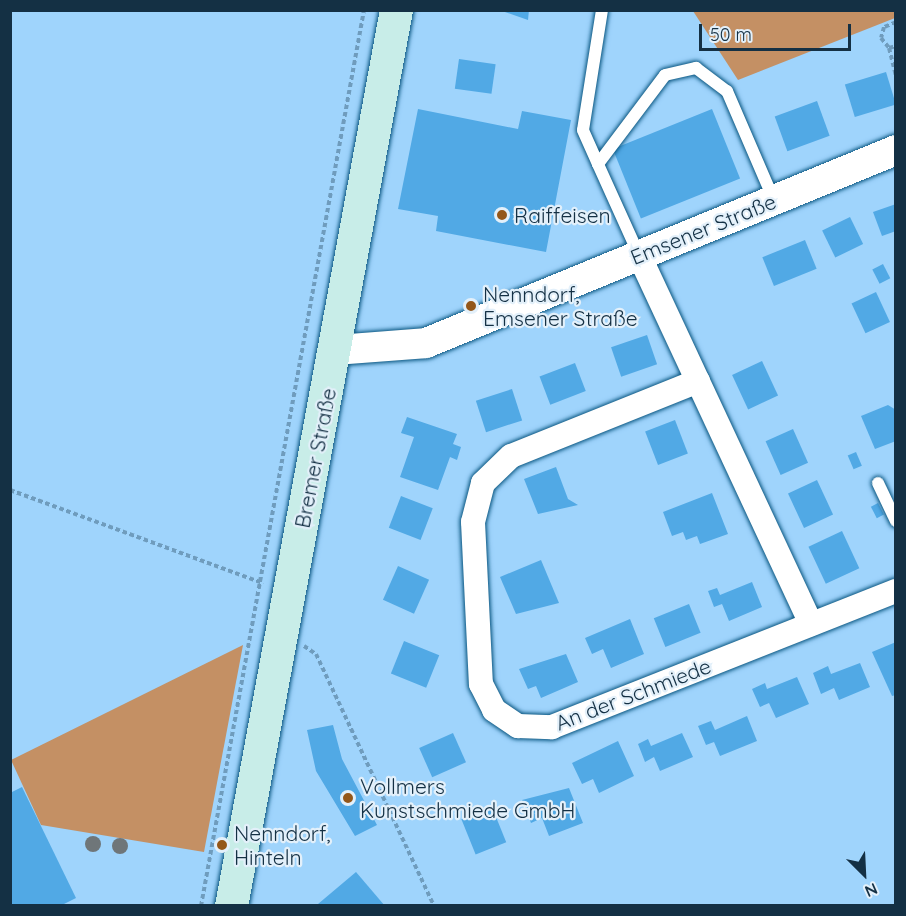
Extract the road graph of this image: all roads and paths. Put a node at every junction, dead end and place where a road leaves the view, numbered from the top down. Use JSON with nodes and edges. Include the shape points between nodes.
{"nodes":[{"id":1,"x":364,"y":10,"type":"edge"},
{"id":2,"x":396,"y":10,"type":"edge"},
{"id":3,"x":602,"y":10,"type":"edge"},
{"id":4,"x":896,"y":22,"type":"edge"},
{"id":5,"x":896,"y":46,"type":"edge"},
{"id":6,"x":889,"y":48,"type":"junction"},
{"id":7,"x":896,"y":76,"type":"edge"},
{"id":8,"x":896,"y":150,"type":"edge"},
{"id":9,"x":598,"y":164,"type":"junction"},
{"id":10,"x":774,"y":200,"type":"junction"},
{"id":11,"x":639,"y":255,"type":"junction"},
{"id":12,"x":336,"y":350,"type":"junction"},
{"id":13,"x":698,"y":381,"type":"junction"},
{"id":14,"x":878,"y":483,"type":"dead end"},
{"id":15,"x":10,"y":490,"type":"edge"},
{"id":16,"x":896,"y":520,"type":"edge"},
{"id":17,"x":275,"y":587,"type":"junction"},
{"id":18,"x":896,"y":591,"type":"edge"},
{"id":19,"x":811,"y":624,"type":"junction"},
{"id":20,"x":282,"y":629,"type":"junction"},
{"id":21,"x":201,"y":906,"type":"edge"},
{"id":22,"x":231,"y":906,"type":"edge"},
{"id":23,"x":434,"y":906,"type":"edge"}],
"edges":[{"from":1,"to":17,"type":"path"},
{"from":2,"to":12,"type":"main road","name":"Bremer Straße"},
{"from":3,"to":9,"type":"lane","via":[[583,130]]},
{"from":4,"to":6,"type":"path","via":[[884,27],[881,38]]},
{"from":5,"to":6,"type":"path"},
{"from":6,"to":7,"type":"path"},
{"from":8,"to":10,"type":"street","name":"Emsener Straße"},
{"from":9,"to":10,"type":"lane","via":[[665,75],[696,68],[727,91]]},
{"from":9,"to":11,"type":"lane"},
{"from":10,"to":11,"type":"street","name":"Emsener Straße"},
{"from":11,"to":12,"type":"street","name":"Emsener Straße","via":[[426,343]]},
{"from":11,"to":13,"type":"street"},
{"from":12,"to":17,"type":"main road","name":"Bremer Straße"},
{"from":13,"to":19,"type":"street"},
{"from":13,"to":19,"type":"street","name":"An der Schmiede","via":[[511,456],[483,483],[473,522],[481,684],[494,710],[518,726],[552,728]]},
{"from":14,"to":16,"type":"lane"},
{"from":15,"to":17,"type":"path"},
{"from":17,"to":20,"type":"main road","name":"Bremer Straße"},
{"from":17,"to":21,"type":"path"},
{"from":18,"to":19,"type":"street","name":"An der Schmiede"},
{"from":20,"to":22,"type":"main road","name":"Bremer Straße"},
{"from":20,"to":23,"type":"path","via":[[316,654]]}]}
